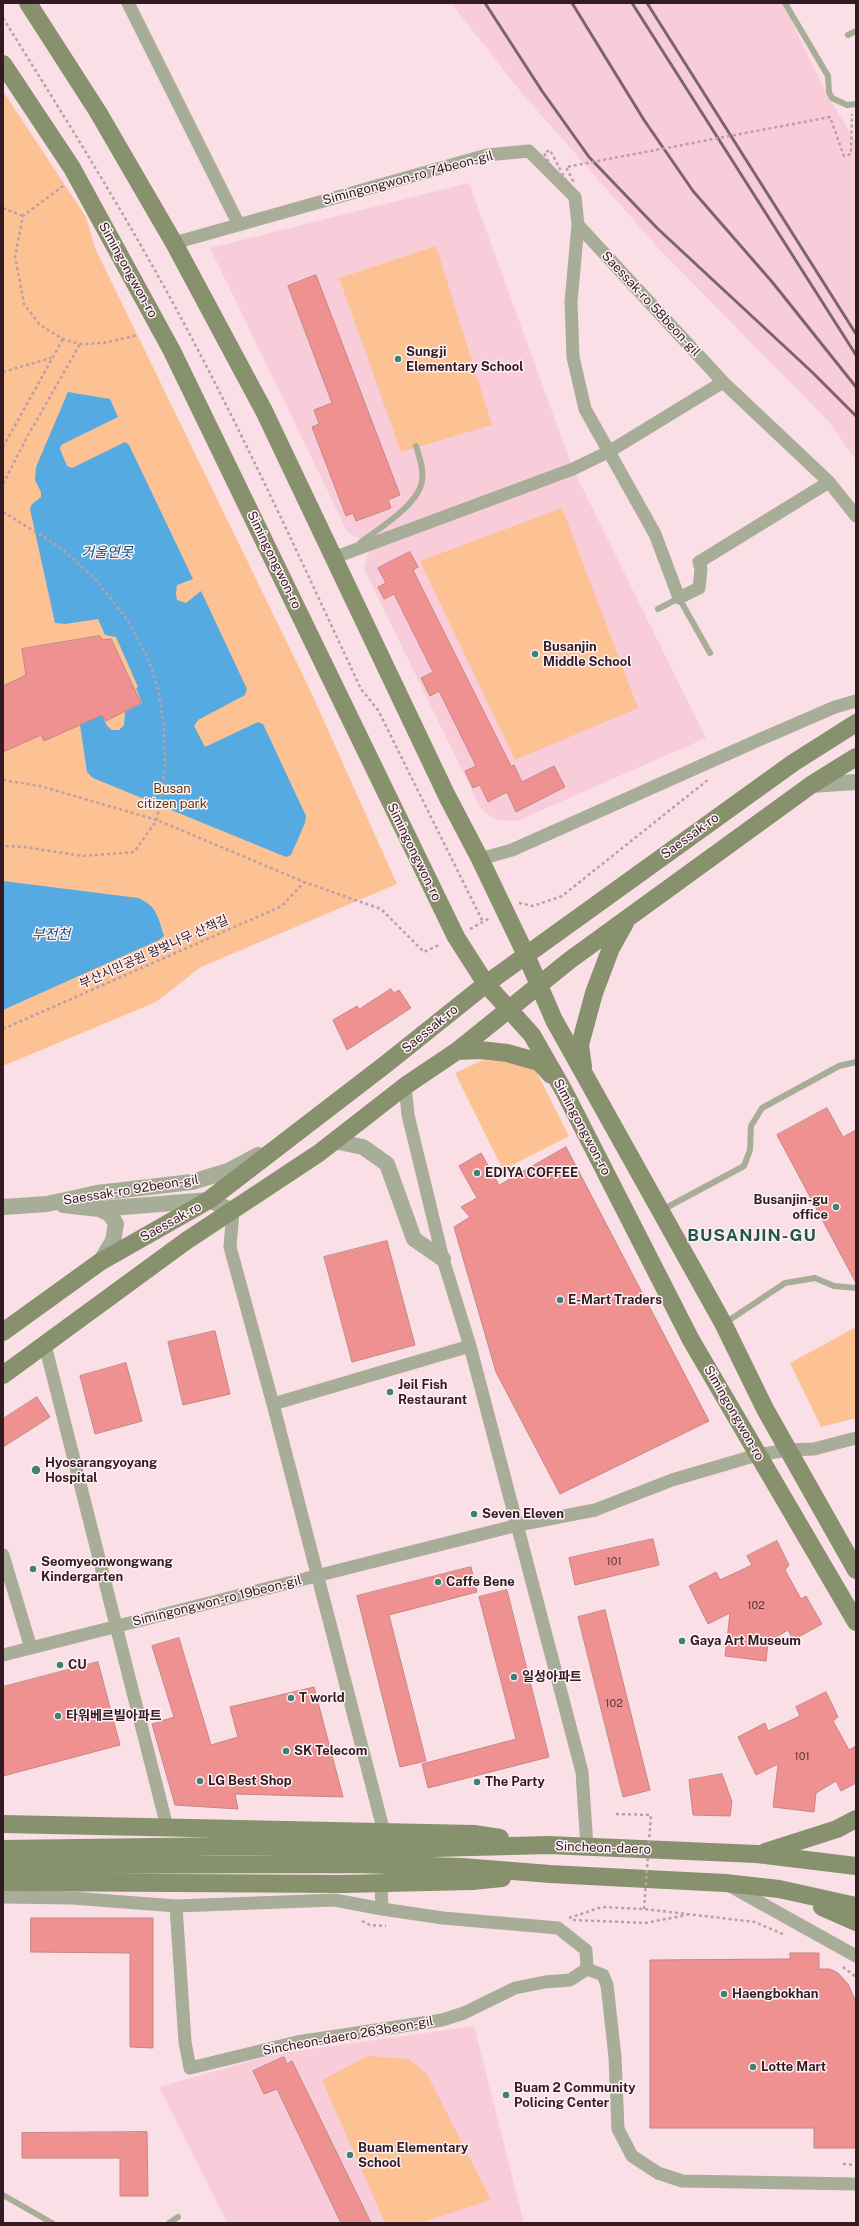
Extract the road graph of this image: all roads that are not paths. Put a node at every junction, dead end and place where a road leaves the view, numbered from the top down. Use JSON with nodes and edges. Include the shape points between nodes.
{"nodes":[{"id":1,"x":28,"y":3,"type":"edge"},
{"id":2,"x":128,"y":3,"type":"edge"},
{"id":3,"x":785,"y":3,"type":"edge"},
{"id":4,"x":856,"y":31,"type":"edge"},
{"id":5,"x":848,"y":35,"type":"dead end"},
{"id":6,"x":3,"y":64,"type":"edge"},
{"id":7,"x":856,"y":104,"type":"edge"},
{"id":8,"x":239,"y":225,"type":"junction"},
{"id":9,"x":578,"y":225,"type":"junction"},
{"id":10,"x":174,"y":243,"type":"junction"},
{"id":11,"x":723,"y":382,"type":"junction"},
{"id":12,"x":416,"y":446,"type":"dead end"},
{"id":13,"x":610,"y":451,"type":"junction"},
{"id":14,"x":829,"y":482,"type":"junction"},
{"id":15,"x":856,"y":516,"type":"edge"},
{"id":16,"x":341,"y":555,"type":"junction"},
{"id":17,"x":679,"y":598,"type":"junction"},
{"id":18,"x":658,"y":608,"type":"dead end"},
{"id":19,"x":710,"y":653,"type":"dead end"},
{"id":20,"x":856,"y":701,"type":"edge"},
{"id":21,"x":856,"y":723,"type":"edge"},
{"id":22,"x":856,"y":757,"type":"edge"},
{"id":23,"x":856,"y":782,"type":"edge"},
{"id":24,"x":811,"y":784,"type":"junction"},
{"id":25,"x":480,"y":859,"type":"junction"},
{"id":26,"x":628,"y":917,"type":"junction"},
{"id":27,"x":526,"y":955,"type":"junction"},
{"id":28,"x":540,"y":983,"type":"junction"},
{"id":29,"x":486,"y":984,"type":"junction"},
{"id":30,"x":510,"y":1010,"type":"junction"},
{"id":31,"x":457,"y":1051,"type":"junction"},
{"id":32,"x":856,"y":1062,"type":"edge"},
{"id":33,"x":584,"y":1074,"type":"junction"},
{"id":34,"x":405,"y":1086,"type":"junction"},
{"id":35,"x":564,"y":1091,"type":"junction"},
{"id":36,"x":300,"y":1131,"type":"junction"},
{"id":37,"x":334,"y":1141,"type":"junction"},
{"id":38,"x":209,"y":1200,"type":"junction"},
{"id":39,"x":47,"y":1204,"type":"junction"},
{"id":40,"x":3,"y":1206,"type":"edge"},
{"id":41,"x":99,"y":1209,"type":"junction"},
{"id":42,"x":661,"y":1210,"type":"junction"},
{"id":43,"x":233,"y":1211,"type":"junction"},
{"id":44,"x":443,"y":1259,"type":"junction"},
{"id":45,"x":100,"y":1262,"type":"junction"},
{"id":46,"x":856,"y":1288,"type":"edge"},
{"id":47,"x":723,"y":1323,"type":"junction"},
{"id":48,"x":3,"y":1332,"type":"edge"},
{"id":49,"x":45,"y":1345,"type":"junction"},
{"id":50,"x":470,"y":1346,"type":"junction"},
{"id":51,"x":3,"y":1375,"type":"edge"},
{"id":52,"x":273,"y":1404,"type":"junction"},
{"id":53,"x":856,"y":1438,"type":"edge"},
{"id":54,"x":788,"y":1450,"type":"junction"},
{"id":55,"x":757,"y":1455,"type":"junction"},
{"id":56,"x":518,"y":1525,"type":"junction"},
{"id":57,"x":3,"y":1555,"type":"edge"},
{"id":58,"x":856,"y":1570,"type":"edge"},
{"id":59,"x":318,"y":1576,"type":"junction"},
{"id":60,"x":856,"y":1622,"type":"edge"},
{"id":61,"x":116,"y":1627,"type":"junction"},
{"id":62,"x":31,"y":1648,"type":"junction"},
{"id":63,"x":3,"y":1655,"type":"edge"},
{"id":64,"x":856,"y":1820,"type":"edge"},
{"id":65,"x":3,"y":1824,"type":"edge"},
{"id":66,"x":167,"y":1827,"type":"junction"},
{"id":67,"x":384,"y":1832,"type":"junction"},
{"id":68,"x":548,"y":1845,"type":"junction"},
{"id":69,"x":587,"y":1847,"type":"junction"},
{"id":70,"x":3,"y":1849,"type":"edge"},
{"id":71,"x":757,"y":1854,"type":"junction"},
{"id":72,"x":3,"y":1864,"type":"edge"},
{"id":73,"x":856,"y":1866,"type":"edge"},
{"id":74,"x":550,"y":1874,"type":"junction"},
{"id":75,"x":3,"y":1882,"type":"edge"},
{"id":76,"x":726,"y":1883,"type":"junction"},
{"id":77,"x":381,"y":1884,"type":"junction"},
{"id":78,"x":779,"y":1889,"type":"junction"},
{"id":79,"x":3,"y":1897,"type":"edge"},
{"id":80,"x":176,"y":1906,"type":"junction"},
{"id":81,"x":856,"y":1906,"type":"edge"},
{"id":82,"x":382,"y":1909,"type":"junction"},
{"id":83,"x":856,"y":1922,"type":"edge"},
{"id":84,"x":856,"y":1956,"type":"edge"},
{"id":85,"x":587,"y":1969,"type":"junction"},
{"id":86,"x":856,"y":2184,"type":"edge"},
{"id":87,"x":3,"y":2195,"type":"edge"},
{"id":88,"x":178,"y":2217,"type":"dead end"},
{"id":89,"x":52,"y":2223,"type":"edge"},
{"id":90,"x":169,"y":2223,"type":"edge"}],
"edges":[{"from":1,"to":10,"type":"main road","name":"Simingongwon-ro","via":[[98,112]]},
{"from":2,"to":8,"type":"street"},
{"from":3,"to":7,"type":"lane","via":[[828,76],[832,98],[847,105]]},
{"from":4,"to":5,"type":"lane"},
{"from":6,"to":29,"type":"main road","name":"Simingongwon-ro","via":[[72,168],[172,351],[456,937]]},
{"from":8,"to":9,"type":"street","name":"Simingongwon-ro 74beon-gil","via":[[487,155],[529,151],[575,197]]},
{"from":8,"to":10,"type":"street","name":"Simingongwon-ro 74beon-gil"},
{"from":9,"to":11,"type":"street","name":"Saessak-ro 58beon-gil"},
{"from":9,"to":13,"type":"street","name":"Simingongwon-ro 74beon-gil","via":[[571,302],[572,357],[585,409]]},
{"from":10,"to":16,"type":"main road","name":"Simingongwon-ro"},
{"from":11,"to":13,"type":"street"},
{"from":11,"to":14,"type":"street","name":"Saessak-ro 58beon-gil"},
{"from":12,"to":16,"type":"lane","via":[[422,480],[416,496],[400,513]]},
{"from":13,"to":16,"type":"street","via":[[573,469]]},
{"from":13,"to":17,"type":"street","name":"Simingongwon-ro 74beon-gil","via":[[655,534]]},
{"from":14,"to":15,"type":"street","name":"Saessak-ro 58beon-gil"},
{"from":14,"to":17,"type":"street","via":[[699,562],[699,588]]},
{"from":16,"to":25,"type":"main road","name":"Simingongwon-ro","via":[[447,796]]},
{"from":17,"to":18,"type":"lane"},
{"from":17,"to":19,"type":"lane"},
{"from":20,"to":25,"type":"street","via":[[794,724],[512,850]]},
{"from":21,"to":27,"type":"main road","name":"Saessak-ro","via":[[793,762]]},
{"from":22,"to":24,"type":"main road","name":"Saessak-ro"},
{"from":23,"to":24,"type":"street"},
{"from":24,"to":26,"type":"main road","name":"Saessak-ro"},
{"from":25,"to":27,"type":"main road","name":"Simingongwon-ro"},
{"from":26,"to":28,"type":"main road","name":"Saessak-ro"},
{"from":26,"to":33,"type":"main road","via":[[611,948],[594,993],[580,1045]]},
{"from":27,"to":28,"type":"main road","name":"Simingongwon-ro"},
{"from":27,"to":29,"type":"main road","name":"Saessak-ro"},
{"from":28,"to":30,"type":"main road","name":"Saessak-ro"},
{"from":28,"to":33,"type":"main road","name":"Simingongwon-ro","via":[[554,1020]]},
{"from":29,"to":30,"type":"main road","name":"Simingongwon-ro"},
{"from":29,"to":36,"type":"main road","name":"Saessak-ro"},
{"from":30,"to":31,"type":"main road","name":"Saessak-ro"},
{"from":30,"to":35,"type":"main road","name":"Simingongwon-ro","via":[[532,1036]]},
{"from":31,"to":34,"type":"main road","name":"Saessak-ro"},
{"from":31,"to":35,"type":"main road","via":[[507,1053],[540,1062]]},
{"from":32,"to":42,"type":"lane","via":[[839,1066],[762,1108],[751,1126],[750,1150],[744,1166]]},
{"from":33,"to":42,"type":"main road","name":"Simingongwon-ro"},
{"from":34,"to":37,"type":"main road","name":"Saessak-ro"},
{"from":34,"to":44,"type":"street","via":[[408,1116]]},
{"from":35,"to":55,"type":"main road","name":"Simingongwon-ro","via":[[691,1340]]},
{"from":36,"to":38,"type":"main road","name":"Saessak-ro"},
{"from":36,"to":39,"type":"street","name":"Saessak-ro 92beon-gil","via":[[234,1168],[213,1176],[192,1182],[97,1193]]},
{"from":37,"to":43,"type":"main road","name":"Saessak-ro"},
{"from":37,"to":44,"type":"street","via":[[363,1147],[387,1164],[414,1239]]},
{"from":38,"to":41,"type":"street","name":"Saessak-ro 92beon-gil"},
{"from":38,"to":43,"type":"street","name":"Saessak-ro 92beon-gil"},
{"from":38,"to":45,"type":"main road","name":"Saessak-ro"},
{"from":39,"to":40,"type":"street","name":"Saessak-ro 92beon-gil"},
{"from":39,"to":41,"type":"street","name":"Saessak-ro 92beon-gil"},
{"from":41,"to":45,"type":"street","via":[[110,1214],[116,1224],[113,1241]]},
{"from":42,"to":47,"type":"main road","name":"Simingongwon-ro"},
{"from":43,"to":49,"type":"main road","name":"Saessak-ro","via":[[186,1241]]},
{"from":43,"to":52,"type":"street","via":[[230,1247]]},
{"from":44,"to":50,"type":"street"},
{"from":45,"to":48,"type":"main road","name":"Saessak-ro"},
{"from":46,"to":47,"type":"lane","via":[[834,1286],[815,1278],[785,1283]]},
{"from":47,"to":54,"type":"main road","name":"Simingongwon-ro"},
{"from":49,"to":51,"type":"main road","name":"Saessak-ro"},
{"from":49,"to":61,"type":"street"},
{"from":50,"to":52,"type":"street"},
{"from":50,"to":56,"type":"street"},
{"from":52,"to":59,"type":"street","name":"Simingongwon-ro 19beon-gil"},
{"from":53,"to":54,"type":"street","name":"Simingongwon-ro 19beon-gil","via":[[814,1449]]},
{"from":54,"to":55,"type":"street","name":"Simingongwon-ro 19beon-gil"},
{"from":54,"to":58,"type":"main road","name":"Simingongwon-ro"},
{"from":55,"to":56,"type":"street","name":"Simingongwon-ro 19beon-gil","via":[[672,1480],[595,1510]]},
{"from":55,"to":60,"type":"main road","name":"Simingongwon-ro"},
{"from":56,"to":59,"type":"street","name":"Simingongwon-ro 19beon-gil"},
{"from":56,"to":69,"type":"street","via":[[582,1772]]},
{"from":57,"to":62,"type":"street"},
{"from":59,"to":61,"type":"street","name":"Simingongwon-ro 19beon-gil"},
{"from":59,"to":67,"type":"street"},
{"from":61,"to":62,"type":"street","name":"Simingongwon-ro 19beon-gil"},
{"from":61,"to":66,"type":"street","name":"Simingongwon-ro 19beon-gil"},
{"from":62,"to":63,"type":"street","name":"Simingongwon-ro 19beon-gil"},
{"from":64,"to":71,"type":"main road","via":[[837,1829]]},
{"from":65,"to":66,"type":"main road"},
{"from":66,"to":67,"type":"main road"},
{"from":67,"to":68,"type":"main road","via":[[474,1834]]},
{"from":68,"to":69,"type":"main road","name":"Sincheon-daero"},
{"from":68,"to":70,"type":"main road","name":"Sincheon-daero","via":[[435,1848],[350,1846]]},
{"from":69,"to":71,"type":"main road","name":"Sincheon-daero"},
{"from":71,"to":73,"type":"main road","name":"Sincheon-daero"},
{"from":72,"to":74,"type":"main road","via":[[356,1864],[462,1867]]},
{"from":74,"to":76,"type":"main road"},
{"from":74,"to":77,"type":"main road","via":[[472,1881]]},
{"from":75,"to":77,"type":"main road"},
{"from":76,"to":78,"type":"main road"},
{"from":76,"to":84,"type":"street"},
{"from":77,"to":82,"type":"street"},
{"from":78,"to":81,"type":"main road"},
{"from":78,"to":83,"type":"main road"},
{"from":79,"to":80,"type":"street","via":[[72,1898]]},
{"from":80,"to":82,"type":"street","via":[[335,1900]]},
{"from":80,"to":85,"type":"street","name":"Sincheon-daero 263beon-gil","via":[[185,2042],[190,2068],[297,2042],[442,2020],[464,2013],[515,1988],[570,1980]]},
{"from":82,"to":85,"type":"street","via":[[444,1918],[558,1928],[586,1950]]},
{"from":85,"to":86,"type":"street","via":[[602,1975],[607,1985],[615,2057],[618,2129],[632,2156],[658,2173],[682,2181]]},
{"from":87,"to":89,"type":"lane"},
{"from":88,"to":90,"type":"lane"}]}
